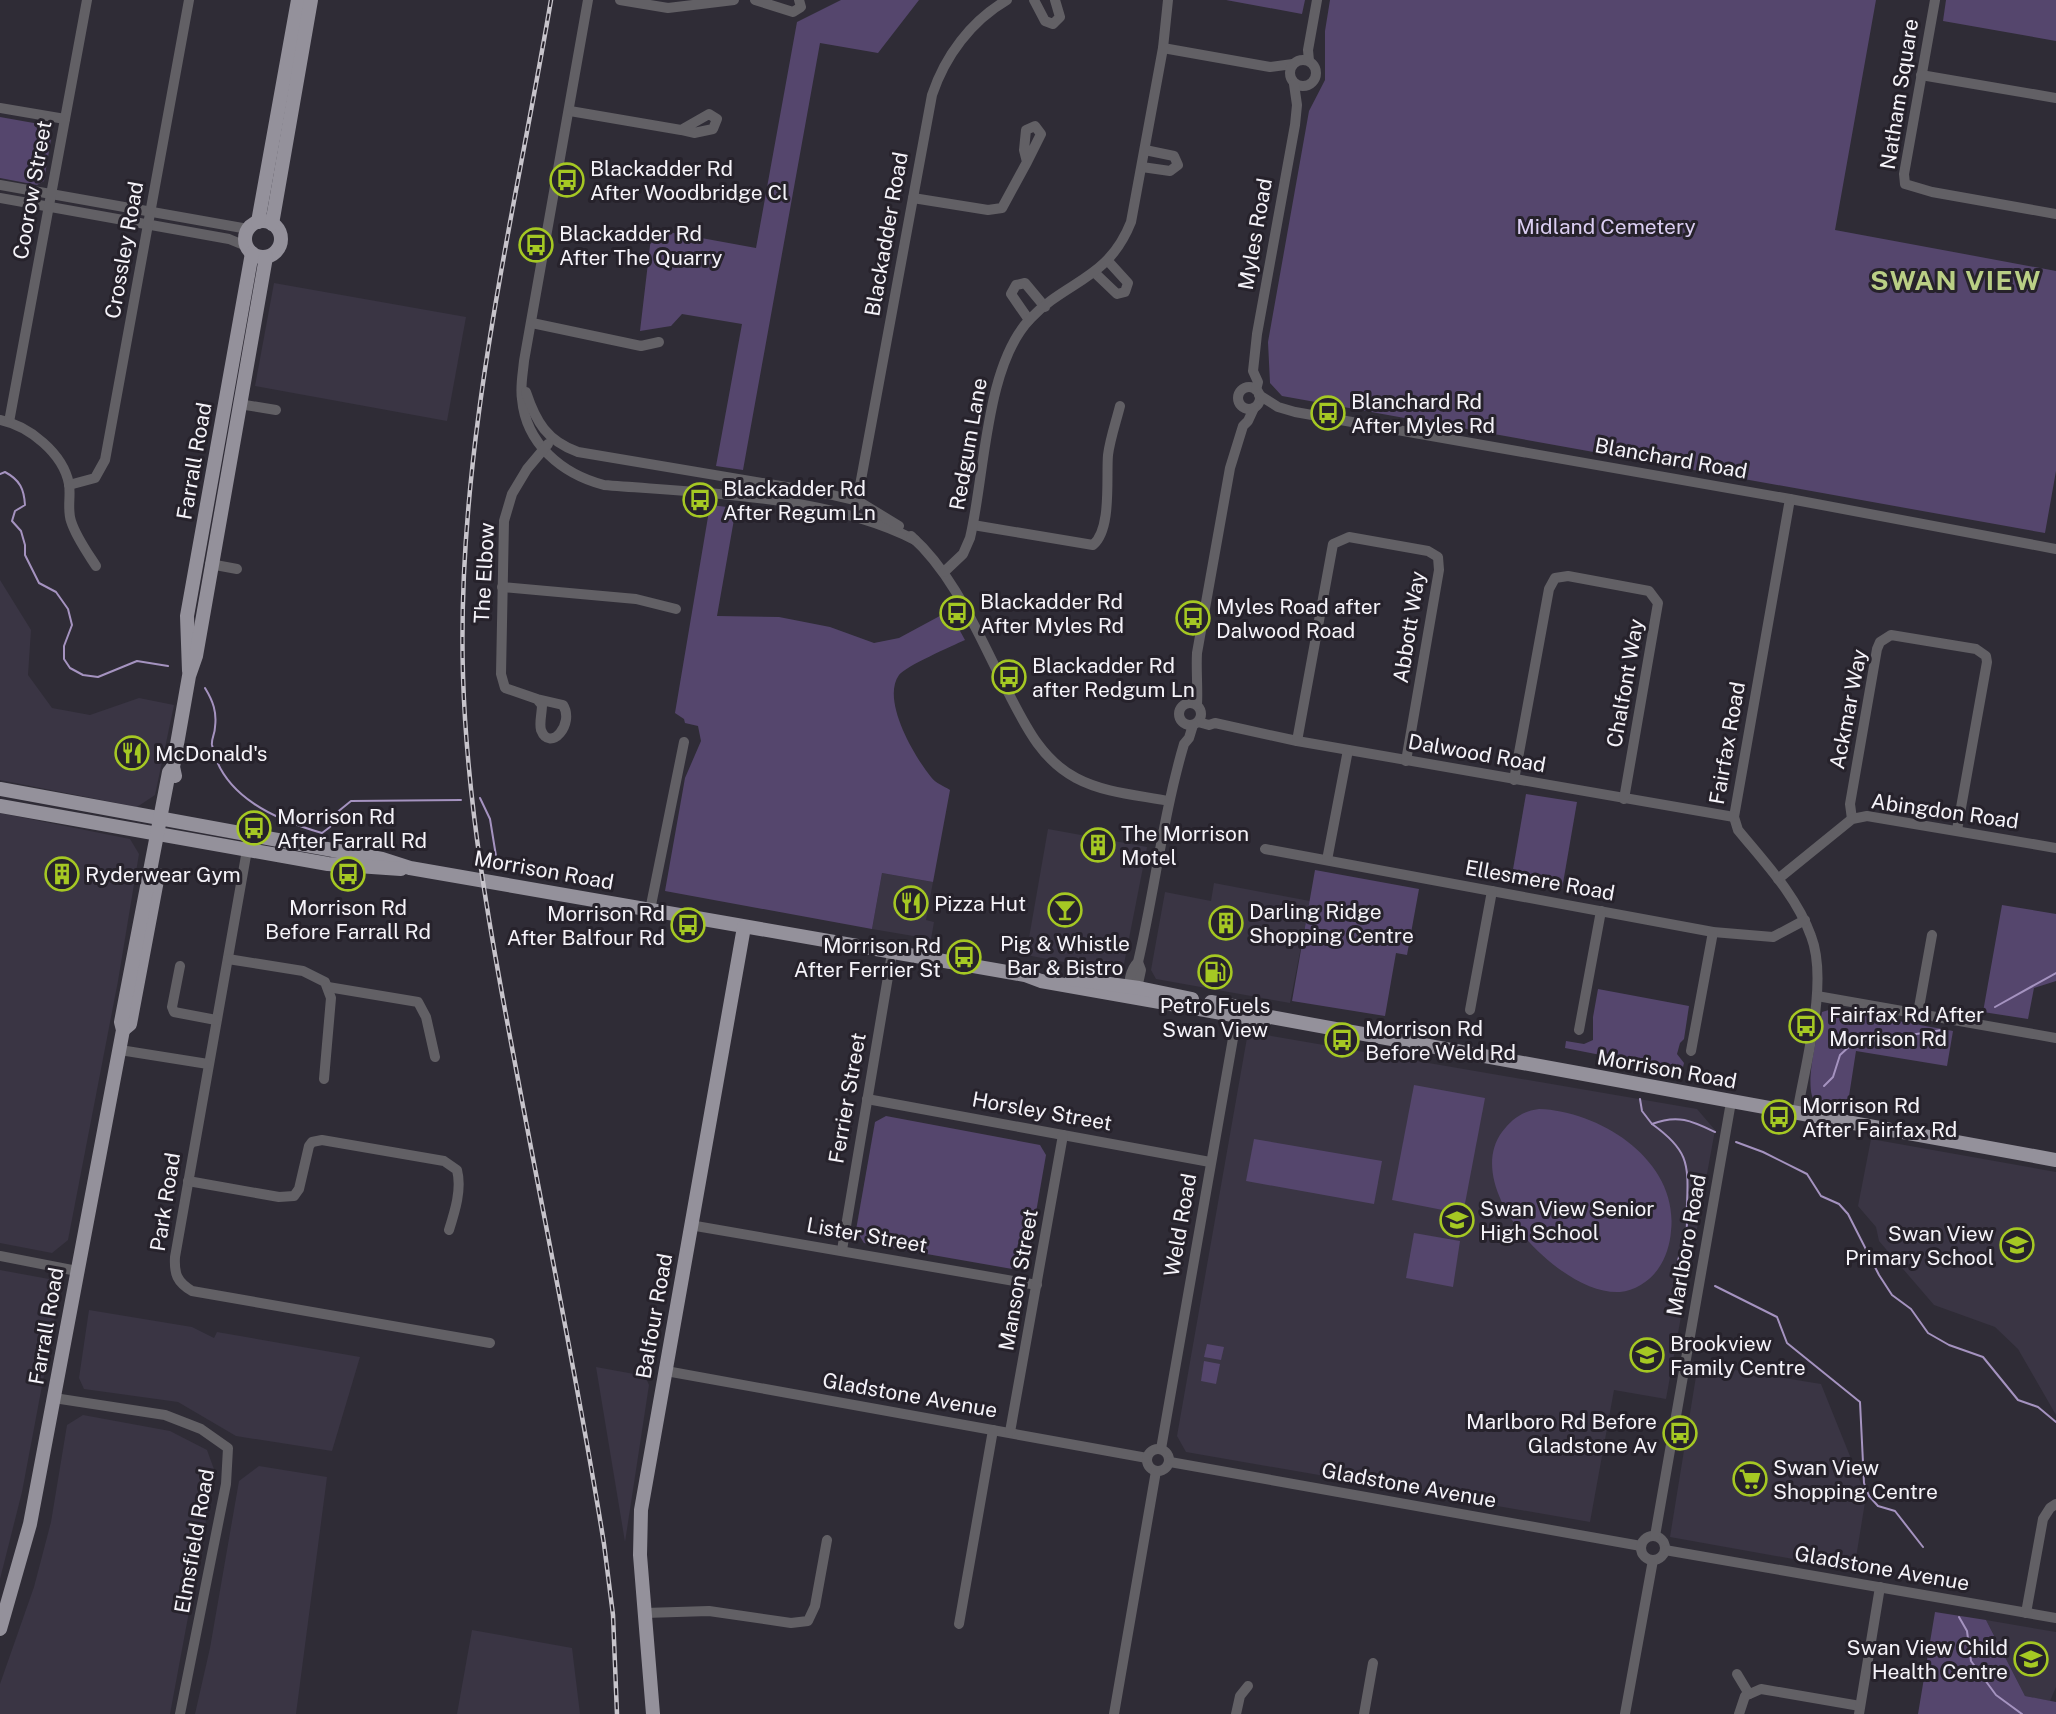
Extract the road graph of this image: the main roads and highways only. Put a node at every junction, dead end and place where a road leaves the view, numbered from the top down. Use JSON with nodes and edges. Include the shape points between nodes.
{"nodes":[{"id":1,"x":298,"y":0,"type":"edge"},
{"id":2,"x":311,"y":0,"type":"edge"},
{"id":3,"x":260,"y":225,"type":"junction"},
{"id":4,"x":255,"y":252,"type":"junction"},
{"id":5,"x":255,"y":280,"type":"junction"},
{"id":6,"x":220,"y":472,"type":"junction"},
{"id":7,"x":212,"y":520,"type":"junction"},
{"id":8,"x":201,"y":579,"type":"junction"},
{"id":9,"x":0,"y":789,"type":"edge"},
{"id":10,"x":0,"y":806,"type":"edge"},
{"id":11,"x":164,"y":820,"type":"junction"},
{"id":12,"x":161,"y":835,"type":"junction"},
{"id":13,"x":410,"y":868,"type":"junction"},
{"id":14,"x":744,"y":927,"type":"junction"},
{"id":15,"x":2056,"y":1160,"type":"edge"},
{"id":16,"x":0,"y":1629,"type":"edge"},
{"id":17,"x":652,"y":1714,"type":"edge"}],
"edges":[{"from":1,"to":3,"type":"main road"},
{"from":2,"to":3,"type":"main road"},
{"from":3,"to":4,"type":"main road","via":[[245,237]]},
{"from":3,"to":4,"type":"main road","via":[[280,234],[280,244],[274,253]]},
{"from":4,"to":5,"type":"main road","name":"Farrall Road"},
{"from":5,"to":6,"type":"main road","name":"Farrall Road"},
{"from":5,"to":6,"type":"main road","name":"Farrall Road","via":[[240,404]]},
{"from":6,"to":7,"type":"main road","name":"Farrall Road"},
{"from":7,"to":8,"type":"main road","name":"Farrall Road"},
{"from":7,"to":8,"type":"main road","name":"Farrall Road","via":[[210,564]]},
{"from":8,"to":11,"type":"main road","name":"Farrall Road","via":[[173,767],[176,773]]},
{"from":9,"to":11,"type":"main road","name":"Morrison Road"},
{"from":10,"to":12,"type":"main road","name":"Morrison Road"},
{"from":11,"to":12,"type":"main road","name":"Farrall Road"},
{"from":11,"to":13,"type":"main road","name":"Morrison Road","via":[[382,859]]},
{"from":12,"to":13,"type":"main road","name":"Morrison Road","via":[[361,868]]},
{"from":12,"to":16,"type":"main road","name":"Farrall Road","via":[[121,1022],[124,1029],[30,1524]]},
{"from":13,"to":14,"type":"main road","name":"Morrison Road"},
{"from":14,"to":15,"type":"main road","name":"Morrison Road","via":[[1025,975],[1041,974],[1238,1012],[1262,1011],[1270,1017]]},
{"from":14,"to":17,"type":"main road","name":"Balfour Road","via":[[641,1510],[640,1555]]}]}
